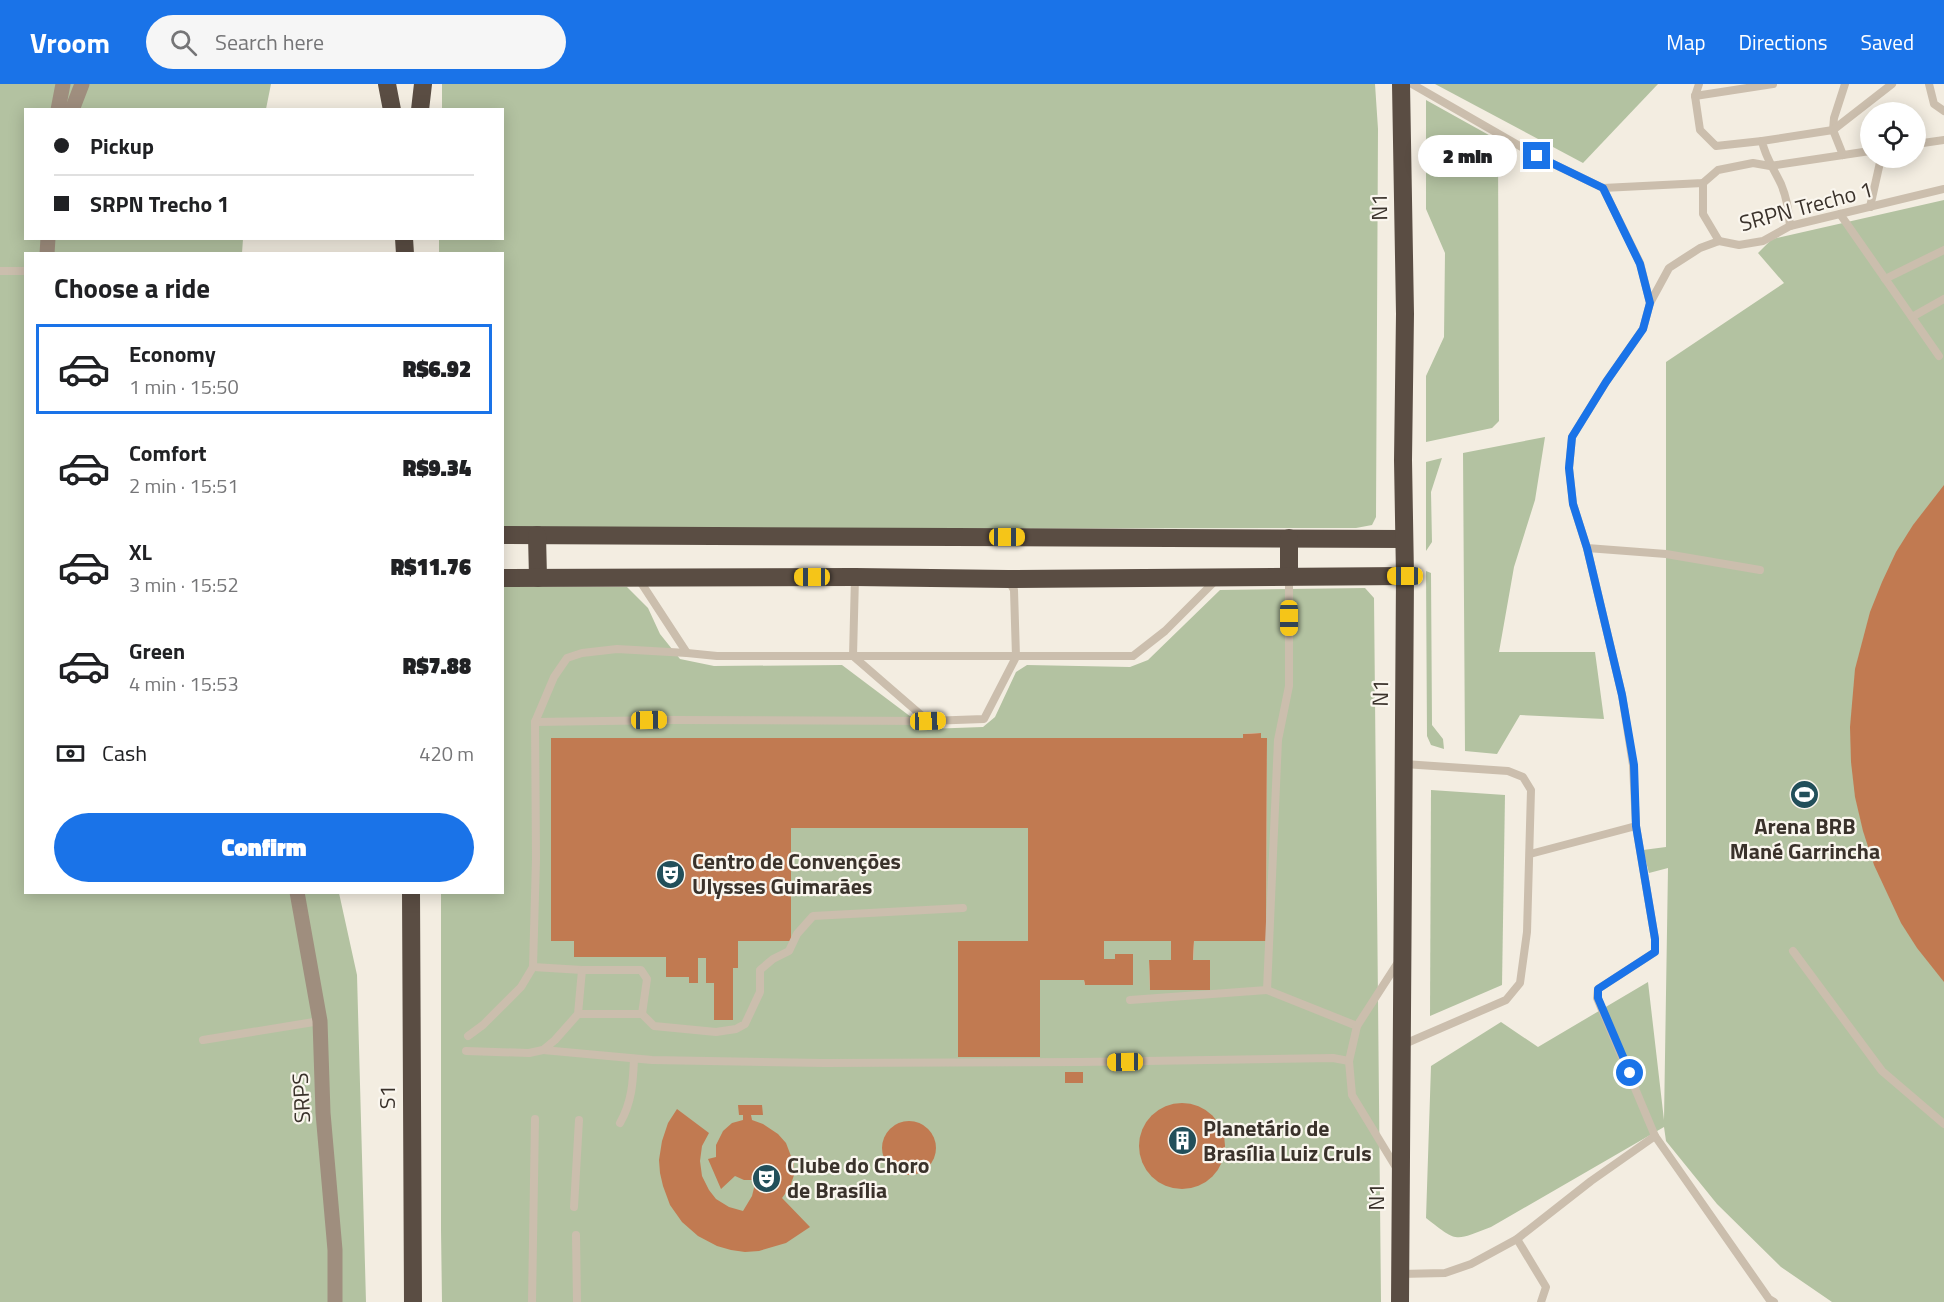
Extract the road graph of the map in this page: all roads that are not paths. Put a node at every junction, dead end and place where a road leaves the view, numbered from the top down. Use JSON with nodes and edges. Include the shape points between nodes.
{"nodes":[{"id":1,"x":63,"y":84,"type":"edge"},
{"id":2,"x":82,"y":84,"type":"edge"},
{"id":3,"x":387,"y":84,"type":"edge"},
{"id":4,"x":423,"y":84,"type":"edge"},
{"id":5,"x":1401,"y":84,"type":"edge"},
{"id":6,"x":1412,"y":84,"type":"edge"},
{"id":7,"x":1700,"y":84,"type":"edge"},
{"id":8,"x":1773,"y":84,"type":"edge"},
{"id":9,"x":1845,"y":84,"type":"edge"},
{"id":10,"x":1892,"y":84,"type":"edge"},
{"id":11,"x":1929,"y":84,"type":"edge"},
{"id":12,"x":1695,"y":96,"type":"junction"},
{"id":13,"x":58,"y":108,"type":"edge"},
{"id":14,"x":73,"y":108,"type":"edge"},
{"id":15,"x":392,"y":108,"type":"edge"},
{"id":16,"x":420,"y":108,"type":"edge"},
{"id":17,"x":1944,"y":111,"type":"edge"},
{"id":18,"x":1833,"y":130,"type":"junction"},
{"id":19,"x":1944,"y":140,"type":"edge"},
{"id":20,"x":1762,"y":141,"type":"junction"},
{"id":21,"x":1926,"y":143,"type":"edge"},
{"id":22,"x":1860,"y":152,"type":"edge"},
{"id":23,"x":1843,"y":155,"type":"junction"},
{"id":24,"x":1770,"y":166,"type":"junction"},
{"id":25,"x":1879,"y":168,"type":"edge"},
{"id":26,"x":1703,"y":183,"type":"junction"},
{"id":27,"x":1603,"y":188,"type":"junction"},
{"id":28,"x":1944,"y":189,"type":"edge"},
{"id":29,"x":1870,"y":207,"type":"junction"},
{"id":30,"x":1840,"y":214,"type":"junction"},
{"id":31,"x":1790,"y":226,"type":"junction"},
{"id":32,"x":1719,"y":241,"type":"junction"},
{"id":33,"x":1944,"y":250,"type":"edge"},
{"id":34,"x":0,"y":271,"type":"edge"},
{"id":35,"x":24,"y":271,"type":"edge"},
{"id":36,"x":1886,"y":279,"type":"junction"},
{"id":37,"x":1944,"y":299,"type":"edge"},
{"id":38,"x":1650,"y":303,"type":"junction"},
{"id":39,"x":1912,"y":317,"type":"junction"},
{"id":40,"x":1944,"y":343,"type":"edge"},
{"id":41,"x":1935,"y":348,"type":"junction"},
{"id":42,"x":1939,"y":356,"type":"dead end"},
{"id":43,"x":504,"y":535,"type":"edge"},
{"id":44,"x":537,"y":535,"type":"junction"},
{"id":45,"x":1289,"y":538,"type":"junction"},
{"id":46,"x":1404,"y":539,"type":"junction"},
{"id":47,"x":1587,"y":548,"type":"junction"},
{"id":48,"x":1760,"y":570,"type":"dead end"},
{"id":49,"x":1289,"y":576,"type":"junction"},
{"id":50,"x":1405,"y":576,"type":"junction"},
{"id":51,"x":855,"y":577,"type":"junction"},
{"id":52,"x":1219,"y":577,"type":"junction"},
{"id":53,"x":504,"y":578,"type":"edge"},
{"id":54,"x":538,"y":578,"type":"junction"},
{"id":55,"x":637,"y":578,"type":"junction"},
{"id":56,"x":1008,"y":579,"type":"junction"},
{"id":57,"x":687,"y":653,"type":"junction"},
{"id":58,"x":853,"y":656,"type":"junction"},
{"id":59,"x":1016,"y":657,"type":"junction"},
{"id":60,"x":928,"y":721,"type":"junction"},
{"id":61,"x":535,"y":722,"type":"junction"},
{"id":62,"x":1403,"y":764,"type":"junction"},
{"id":63,"x":1636,"y":826,"type":"junction"},
{"id":64,"x":1530,"y":854,"type":"junction"},
{"id":65,"x":297,"y":894,"type":"edge"},
{"id":66,"x":411,"y":894,"type":"edge"},
{"id":67,"x":963,"y":908,"type":"dead end"},
{"id":68,"x":1794,"y":951,"type":"dead end"},
{"id":69,"x":1401,"y":958,"type":"junction"},
{"id":70,"x":533,"y":967,"type":"junction"},
{"id":71,"x":582,"y":970,"type":"junction"},
{"id":72,"x":1267,"y":990,"type":"junction"},
{"id":73,"x":1130,"y":1000,"type":"dead end"},
{"id":74,"x":578,"y":1014,"type":"junction"},
{"id":75,"x":642,"y":1014,"type":"junction"},
{"id":76,"x":320,"y":1021,"type":"junction"},
{"id":77,"x":1357,"y":1026,"type":"junction"},
{"id":78,"x":468,"y":1036,"type":"dead end"},
{"id":79,"x":202,"y":1040,"type":"dead end"},
{"id":80,"x":1401,"y":1046,"type":"junction"},
{"id":81,"x":543,"y":1050,"type":"junction"},
{"id":82,"x":466,"y":1051,"type":"dead end"},
{"id":83,"x":634,"y":1059,"type":"junction"},
{"id":84,"x":1349,"y":1061,"type":"junction"},
{"id":85,"x":535,"y":1119,"type":"dead end"},
{"id":86,"x":579,"y":1120,"type":"dead end"},
{"id":87,"x":620,"y":1123,"type":"dead end"},
{"id":88,"x":1944,"y":1124,"type":"edge"},
{"id":89,"x":1655,"y":1136,"type":"junction"},
{"id":90,"x":1401,"y":1176,"type":"junction"},
{"id":91,"x":574,"y":1207,"type":"dead end"},
{"id":92,"x":576,"y":1234,"type":"dead end"},
{"id":93,"x":1517,"y":1239,"type":"junction"},
{"id":94,"x":1400,"y":1274,"type":"junction"},
{"id":95,"x":335,"y":1302,"type":"edge"},
{"id":96,"x":413,"y":1302,"type":"edge"},
{"id":97,"x":532,"y":1302,"type":"edge"},
{"id":98,"x":577,"y":1302,"type":"edge"},
{"id":99,"x":1400,"y":1302,"type":"edge"},
{"id":100,"x":1541,"y":1302,"type":"edge"},
{"id":101,"x":1774,"y":1302,"type":"edge"}],
"edges":[{"from":1,"to":13,"type":"main road"},
{"from":2,"to":14,"type":"main road"},
{"from":3,"to":15,"type":"highway"},
{"from":4,"to":16,"type":"highway"},
{"from":5,"to":46,"type":"highway","name":"N1"},
{"from":6,"to":27,"type":"lane","name":"SRPN Trecho 1","via":[[1537,156]]},
{"from":7,"to":12,"type":"lane"},
{"from":8,"to":12,"type":"lane"},
{"from":9,"to":18,"type":"lane"},
{"from":10,"to":18,"type":"lane"},
{"from":11,"to":17,"type":"lane","via":[[1934,104]]},
{"from":12,"to":20,"type":"lane","via":[[1700,130],[1716,146]]},
{"from":18,"to":20,"type":"lane"},
{"from":18,"to":23,"type":"lane"},
{"from":19,"to":21,"type":"lane"},
{"from":20,"to":24,"type":"lane"},
{"from":22,"to":23,"type":"lane","name":"SRPN Trecho 1"},
{"from":23,"to":24,"type":"lane","name":"SRPN Trecho 1"},
{"from":24,"to":26,"type":"lane","name":"SRPN Trecho 1","via":[[1753,163],[1718,170]]},
{"from":24,"to":31,"type":"lane","via":[[1789,209]]},
{"from":25,"to":29,"type":"lane"},
{"from":26,"to":27,"type":"lane","name":"SRPN Trecho 1"},
{"from":26,"to":32,"type":"lane","via":[[1703,214]]},
{"from":27,"to":38,"type":"lane","via":[[1640,264]]},
{"from":28,"to":29,"type":"lane","name":"SRPN Trecho 1"},
{"from":29,"to":30,"type":"lane","name":"SRPN Trecho 1"},
{"from":30,"to":31,"type":"lane","name":"SRPN Trecho 1"},
{"from":30,"to":36,"type":"lane"},
{"from":31,"to":32,"type":"lane","name":"SRPN Trecho 1","via":[[1763,241],[1738,245]]},
{"from":32,"to":38,"type":"lane","name":"SRPN Trecho 1","via":[[1669,268]]},
{"from":33,"to":36,"type":"lane"},
{"from":34,"to":35,"type":"lane"},
{"from":36,"to":39,"type":"lane"},
{"from":37,"to":39,"type":"lane"},
{"from":38,"to":47,"type":"lane","name":"SRPN Trecho 1","via":[[1643,329],[1572,437],[1569,468],[1573,504]]},
{"from":39,"to":41,"type":"lane"},
{"from":40,"to":41,"type":"lane"},
{"from":41,"to":42,"type":"lane"},
{"from":43,"to":44,"type":"highway"},
{"from":44,"to":45,"type":"highway"},
{"from":44,"to":54,"type":"highway"},
{"from":45,"to":46,"type":"highway"},
{"from":45,"to":49,"type":"highway"},
{"from":46,"to":50,"type":"highway","name":"N1"},
{"from":47,"to":48,"type":"lane","via":[[1666,554]]},
{"from":47,"to":63,"type":"lane","name":"SRPN Trecho 1","via":[[1622,695],[1634,765]]},
{"from":49,"to":50,"type":"highway"},
{"from":49,"to":52,"type":"highway"},
{"from":49,"to":72,"type":"lane","via":[[1289,686],[1278,740]]},
{"from":50,"to":62,"type":"highway","name":"N1"},
{"from":51,"to":55,"type":"highway"},
{"from":51,"to":56,"type":"highway"},
{"from":51,"to":58,"type":"lane"},
{"from":52,"to":56,"type":"highway"},
{"from":52,"to":59,"type":"lane","via":[[1133,656]]},
{"from":53,"to":54,"type":"highway"},
{"from":54,"to":55,"type":"highway"},
{"from":55,"to":57,"type":"lane"},
{"from":56,"to":59,"type":"lane","via":[[1014,590]]},
{"from":57,"to":58,"type":"lane"},
{"from":57,"to":61,"type":"lane","via":[[617,649],[567,658],[554,677]]},
{"from":58,"to":59,"type":"lane"},
{"from":58,"to":60,"type":"lane"},
{"from":59,"to":60,"type":"lane","via":[[984,719]]},
{"from":60,"to":61,"type":"lane"},
{"from":61,"to":70,"type":"lane"},
{"from":62,"to":64,"type":"lane","via":[[1508,771],[1523,777],[1531,790]]},
{"from":62,"to":69,"type":"highway","name":"N1"},
{"from":63,"to":64,"type":"lane"},
{"from":63,"to":89,"type":"lane","name":"SRPN Trecho 1","via":[[1655,952],[1598,989],[1598,998]]},
{"from":64,"to":80,"type":"lane","via":[[1527,932],[1520,983],[1506,1000]]},
{"from":65,"to":76,"type":"main road","name":"SRPS"},
{"from":66,"to":96,"type":"highway","name":"S1"},
{"from":67,"to":75,"type":"lane","via":[[813,916],[797,934],[789,951],[760,970],[760,992],[745,1024],[736,1029],[717,1032],[654,1026]]},
{"from":68,"to":88,"type":"lane","via":[[1882,1071]]},
{"from":69,"to":77,"type":"lane"},
{"from":69,"to":80,"type":"highway","name":"N1"},
{"from":70,"to":71,"type":"lane"},
{"from":70,"to":78,"type":"lane","via":[[521,987]]},
{"from":71,"to":74,"type":"lane"},
{"from":71,"to":75,"type":"lane","via":[[642,970],[647,979]]},
{"from":72,"to":73,"type":"lane"},
{"from":72,"to":77,"type":"lane"},
{"from":74,"to":75,"type":"lane"},
{"from":74,"to":81,"type":"lane"},
{"from":76,"to":79,"type":"lane"},
{"from":76,"to":95,"type":"main road","name":"SRPS"},
{"from":77,"to":84,"type":"lane"},
{"from":80,"to":90,"type":"highway","name":"N1"},
{"from":81,"to":82,"type":"lane"},
{"from":81,"to":83,"type":"lane"},
{"from":83,"to":84,"type":"lane","via":[[825,1063],[1333,1058]]},
{"from":83,"to":87,"type":"lane","via":[[632,1090]]},
{"from":84,"to":90,"type":"lane","via":[[1352,1095]]},
{"from":85,"to":97,"type":"lane"},
{"from":86,"to":91,"type":"lane"},
{"from":89,"to":93,"type":"lane"},
{"from":89,"to":101,"type":"lane"},
{"from":90,"to":94,"type":"highway","name":"N1"},
{"from":92,"to":98,"type":"lane"},
{"from":93,"to":94,"type":"lane","via":[[1445,1273]]},
{"from":93,"to":100,"type":"lane","via":[[1546,1287]]},
{"from":94,"to":99,"type":"highway","name":"N1"}]}
